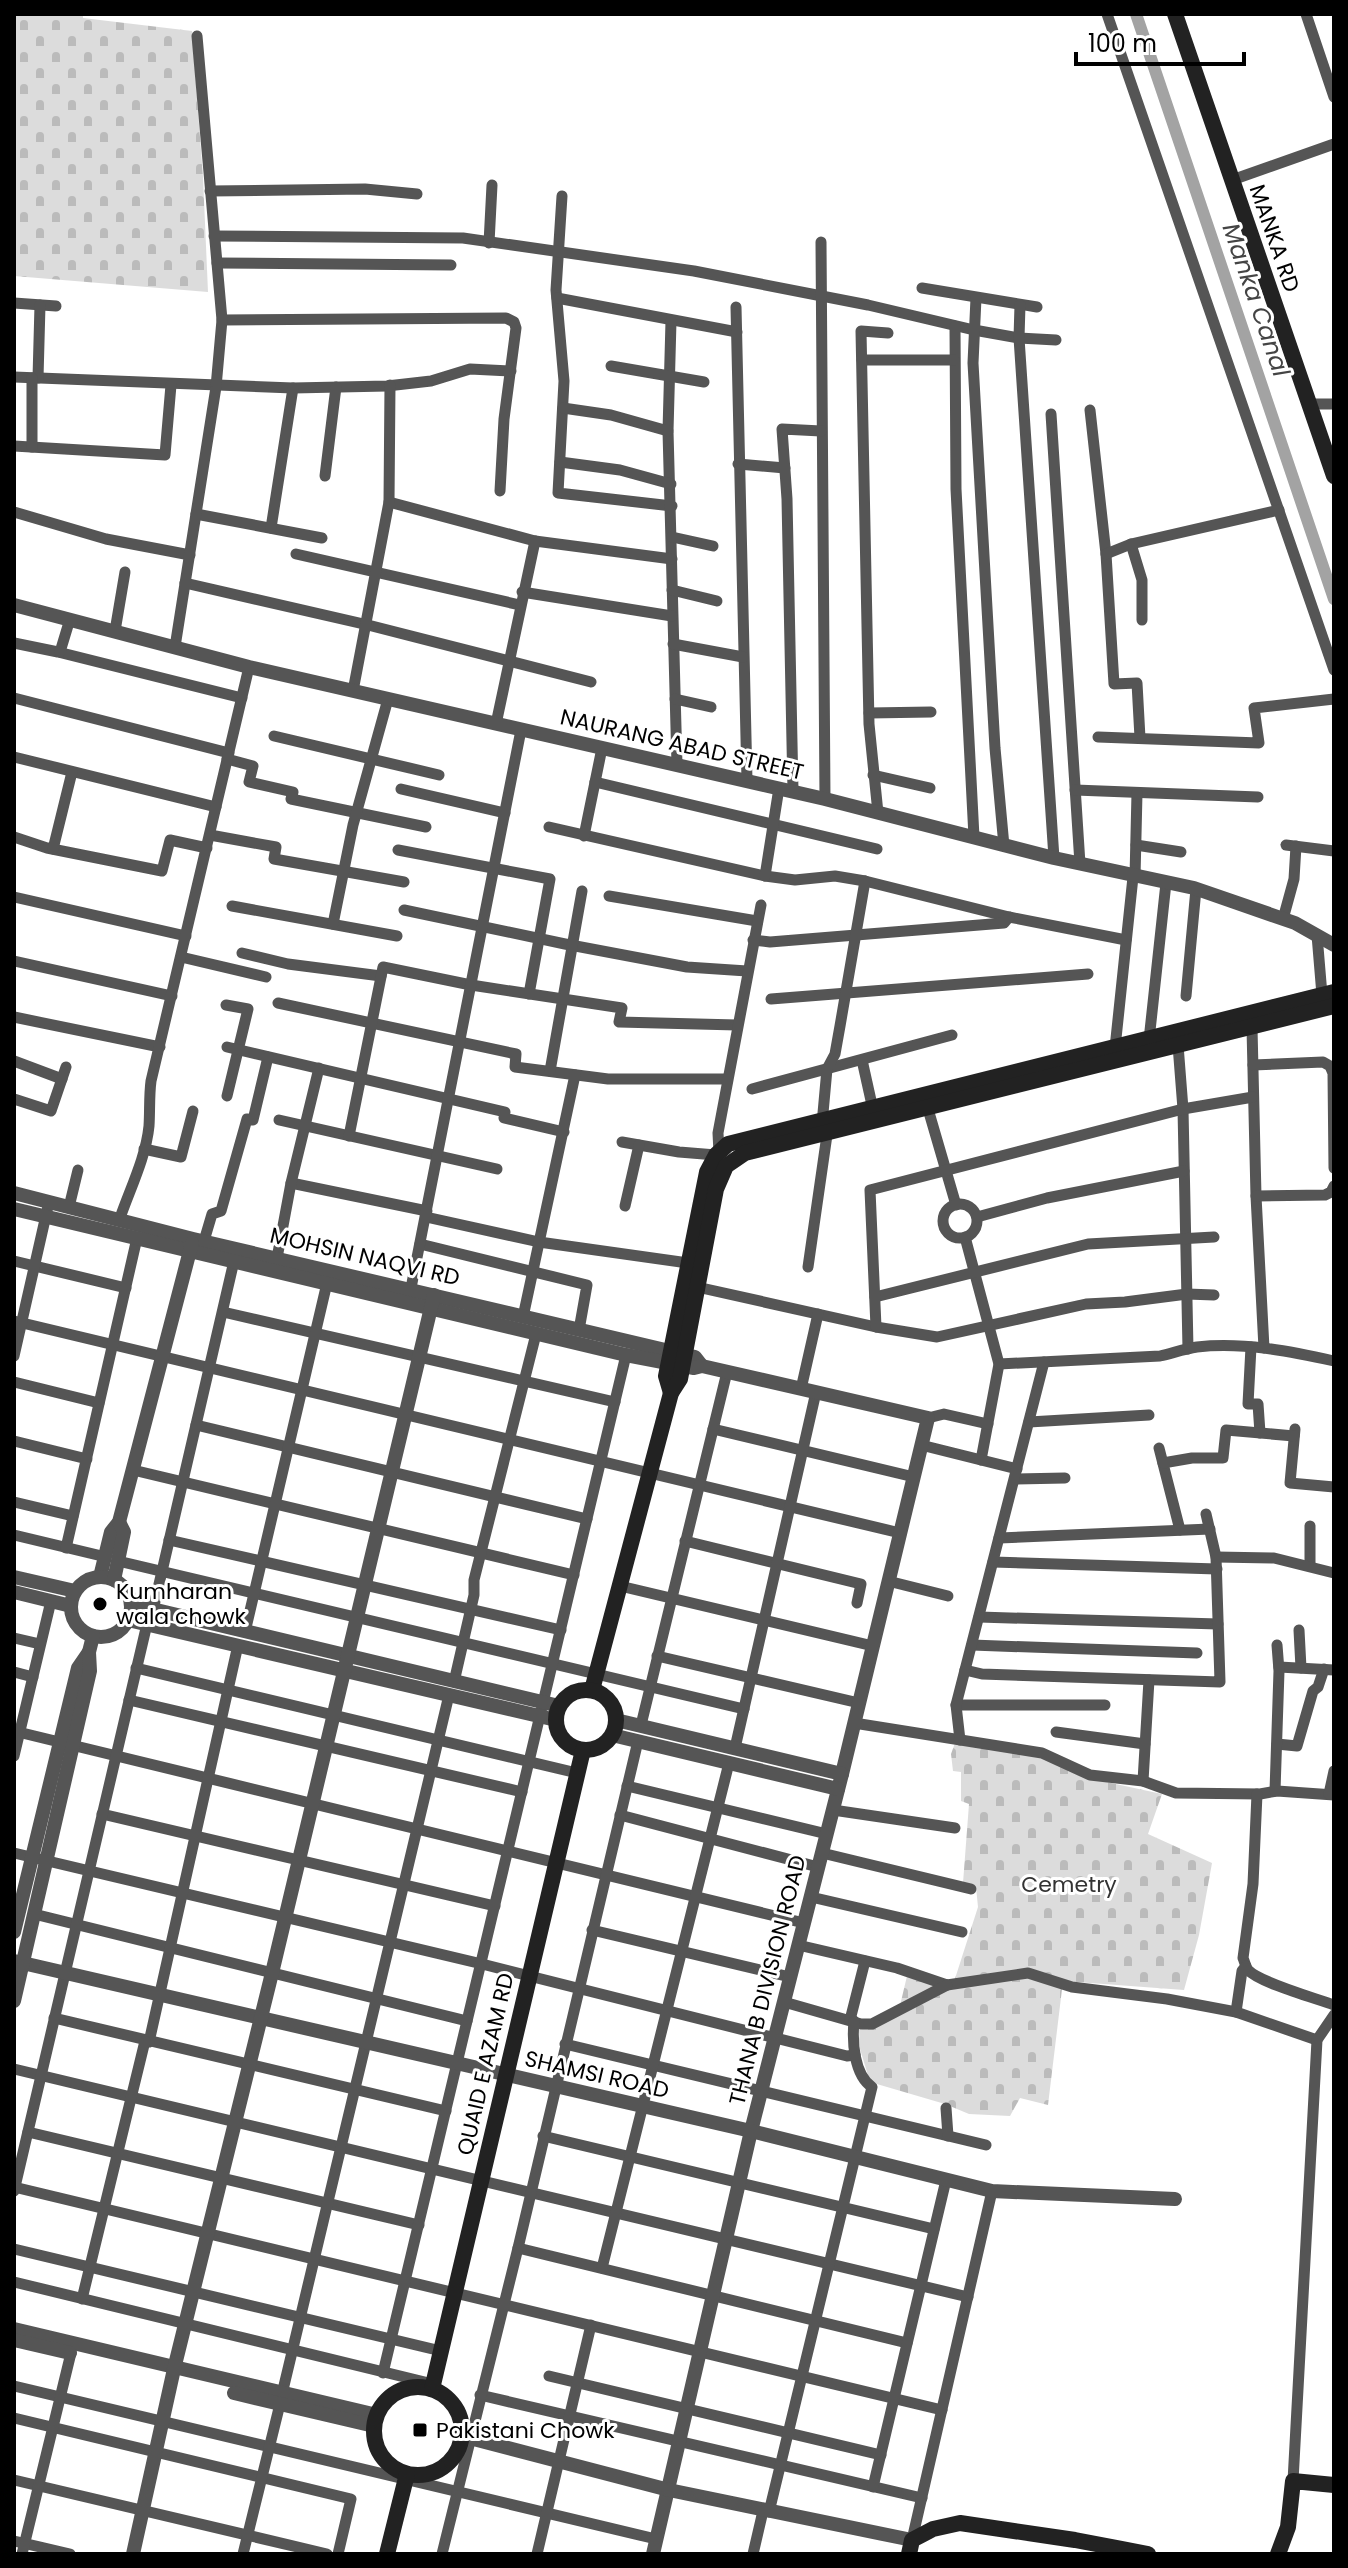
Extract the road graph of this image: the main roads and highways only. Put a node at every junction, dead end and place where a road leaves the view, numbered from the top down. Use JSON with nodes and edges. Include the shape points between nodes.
{"nodes":[{"id":1,"x":1175,"y":14,"type":"edge"},
{"id":2,"x":1334,"y":476,"type":"edge"},
{"id":3,"x":1330,"y":998,"type":"edge"},
{"id":4,"x":874,"y":1116,"type":"junction"},
{"id":5,"x":823,"y":1130,"type":"junction"},
{"id":6,"x":676,"y":1359,"type":"junction"},
{"id":7,"x":594,"y":1682,"type":"junction"},
{"id":8,"x":583,"y":1750,"type":"junction"},
{"id":9,"x":433,"y":2386,"type":"junction"},
{"id":10,"x":406,"y":2477,"type":"junction"},
{"id":11,"x":1334,"y":2485,"type":"edge"},
{"id":12,"x":911,"y":2547,"type":"edge"},
{"id":13,"x":387,"y":2554,"type":"edge"},
{"id":14,"x":1148,"y":2554,"type":"edge"},
{"id":15,"x":1278,"y":2554,"type":"edge"}],
"edges":[{"from":1,"to":2,"type":"main road","name":"MANKA RD"},
{"from":3,"to":4,"type":"main road","via":[[1115,1048]]},
{"from":3,"to":4,"type":"main road","via":[[1252,1028],[928,1109]]},
{"from":4,"to":5,"type":"main road"},
{"from":5,"to":6,"type":"main road","via":[[745,1153],[726,1166]]},
{"from":5,"to":6,"type":"main road","via":[[737,1141],[717,1154],[707,1172],[688,1263]]},
{"from":6,"to":7,"type":"main road","via":[[680,1379],[671,1393]]},
{"from":7,"to":8,"type":"main road","via":[[608,1699],[614,1727],[604,1744]]},
{"from":7,"to":8,"type":"main road","via":[[550,1711],[559,1734]]},
{"from":8,"to":9,"type":"main road","name":"QUAID E AZAM RD"},
{"from":9,"to":10,"type":"main road","via":[[456,2407],[466,2437],[438,2471]]},
{"from":9,"to":10,"type":"main road","via":[[391,2396],[375,2421],[377,2448]]},
{"from":10,"to":13,"type":"main road"},
{"from":11,"to":15,"type":"main road","via":[[1293,2481],[1288,2527]]},
{"from":12,"to":14,"type":"main road","via":[[933,2529],[960,2523]]}]}
